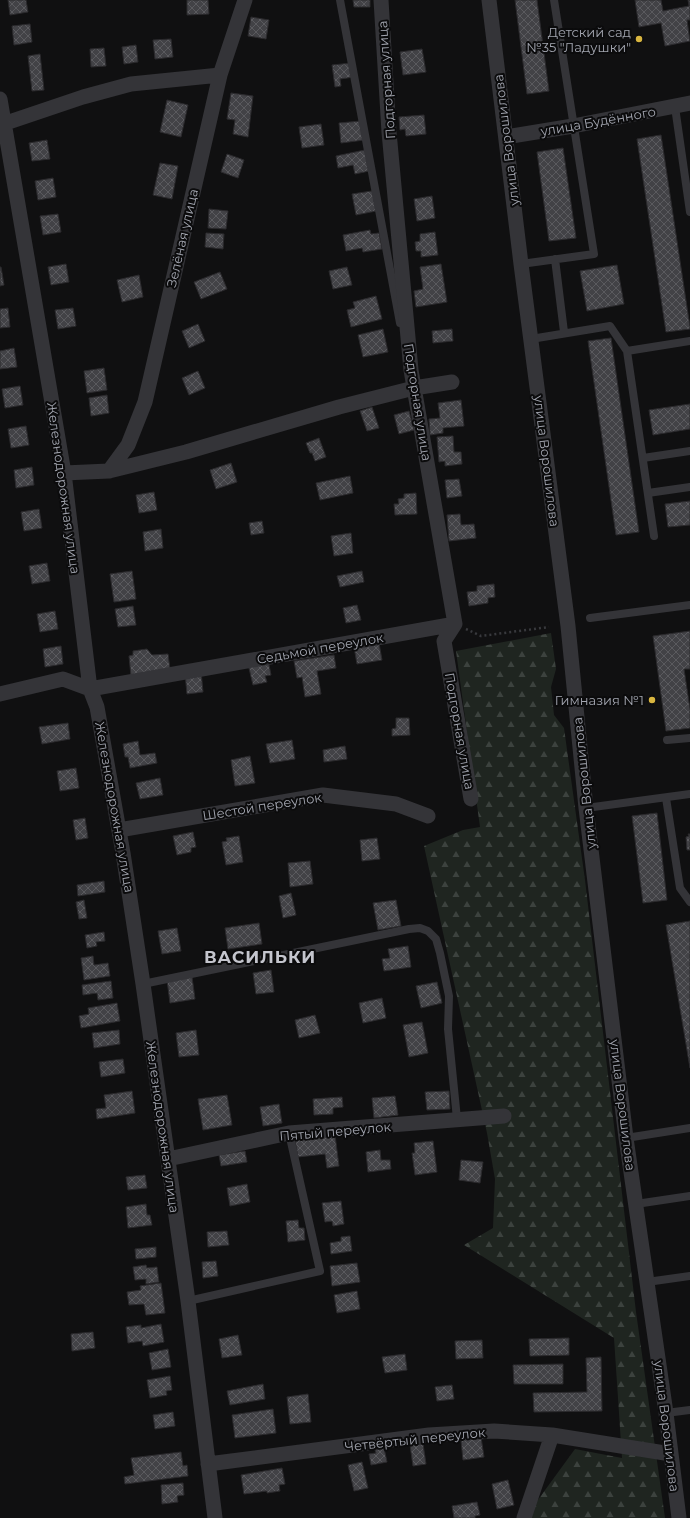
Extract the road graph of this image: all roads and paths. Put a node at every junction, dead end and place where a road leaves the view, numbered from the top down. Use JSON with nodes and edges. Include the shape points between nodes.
{"nodes":[{"id":1,"x":245,"y":0,"type":"edge"},
{"id":2,"x":340,"y":0,"type":"edge"},
{"id":3,"x":381,"y":0,"type":"edge"},
{"id":4,"x":489,"y":0,"type":"edge"},
{"id":5,"x":554,"y":0,"type":"edge"},
{"id":6,"x":220,"y":75,"type":"junction"},
{"id":7,"x":0,"y":99,"type":"edge"},
{"id":8,"x":690,"y":103,"type":"edge"},
{"id":9,"x":675,"y":107,"type":"junction"},
{"id":10,"x":2,"y":124,"type":"edge"},
{"id":11,"x":573,"y":126,"type":"junction"},
{"id":12,"x":506,"y":137,"type":"junction"},
{"id":13,"x":690,"y":212,"type":"edge"},
{"id":14,"x":554,"y":259,"type":"junction"},
{"id":15,"x":521,"y":264,"type":"junction"},
{"id":16,"x":564,"y":332,"type":"junction"},
{"id":17,"x":531,"y":338,"type":"junction"},
{"id":18,"x":690,"y":341,"type":"edge"},
{"id":19,"x":627,"y":351,"type":"junction"},
{"id":20,"x":452,"y":382,"type":"dead end"},
{"id":21,"x":414,"y":388,"type":"junction"},
{"id":22,"x":690,"y":451,"type":"edge"},
{"id":23,"x":643,"y":458,"type":"junction"},
{"id":24,"x":109,"y":471,"type":"junction"},
{"id":25,"x":64,"y":473,"type":"junction"},
{"id":26,"x":690,"y":487,"type":"edge"},
{"id":27,"x":648,"y":493,"type":"junction"},
{"id":28,"x":433,"y":501,"type":"junction"},
{"id":29,"x":654,"y":536,"type":"dead end"},
{"id":30,"x":690,"y":605,"type":"edge"},
{"id":31,"x":590,"y":618,"type":"dead end"},
{"id":32,"x":455,"y":624,"type":"junction"},
{"id":33,"x":549,"y":627,"type":"dead end"},
{"id":34,"x":90,"y":689,"type":"junction"},
{"id":35,"x":0,"y":694,"type":"edge"},
{"id":36,"x":690,"y":738,"type":"edge"},
{"id":37,"x":667,"y":740,"type":"dead end"},
{"id":38,"x":690,"y":794,"type":"edge"},
{"id":39,"x":471,"y":798,"type":"dead end"},
{"id":40,"x":666,"y":798,"type":"junction"},
{"id":41,"x":586,"y":808,"type":"junction"},
{"id":42,"x":428,"y":816,"type":"dead end"},
{"id":43,"x":118,"y":830,"type":"junction"},
{"id":44,"x":690,"y":902,"type":"edge"},
{"id":45,"x":143,"y":984,"type":"junction"},
{"id":46,"x":504,"y":1116,"type":"dead end"},
{"id":47,"x":457,"y":1119,"type":"junction"},
{"id":48,"x":690,"y":1128,"type":"edge"},
{"id":49,"x":289,"y":1134,"type":"junction"},
{"id":50,"x":626,"y":1138,"type":"junction"},
{"id":51,"x":168,"y":1159,"type":"junction"},
{"id":52,"x":690,"y":1196,"type":"edge"},
{"id":53,"x":636,"y":1204,"type":"junction"},
{"id":54,"x":690,"y":1276,"type":"edge"},
{"id":55,"x":648,"y":1282,"type":"junction"},
{"id":56,"x":188,"y":1302,"type":"junction"},
{"id":57,"x":690,"y":1410,"type":"edge"},
{"id":58,"x":666,"y":1413,"type":"junction"},
{"id":59,"x":552,"y":1436,"type":"junction"},
{"id":60,"x":671,"y":1454,"type":"junction"},
{"id":61,"x":208,"y":1464,"type":"junction"},
{"id":62,"x":215,"y":1518,"type":"edge"},
{"id":63,"x":524,"y":1518,"type":"edge"},
{"id":64,"x":679,"y":1518,"type":"edge"}],
"edges":[{"from":1,"to":6,"type":"street","name":"Зелёная улица"},
{"from":2,"to":28,"type":"lane"},
{"from":3,"to":21,"type":"street","name":"Подгорная улица","via":[[389,132]]},
{"from":4,"to":12,"type":"street","name":"улица Ворошилова"},
{"from":5,"to":11,"type":"lane"},
{"from":6,"to":10,"type":"street","via":[[132,84]]},
{"from":6,"to":24,"type":"street","name":"Зелёная улица","via":[[146,402],[128,446]]},
{"from":7,"to":10,"type":"street","name":"Железнодорожная улица"},
{"from":8,"to":9,"type":"street","name":"улица Будённого"},
{"from":9,"to":11,"type":"street","name":"улица Будённого"},
{"from":9,"to":13,"type":"lane"},
{"from":10,"to":25,"type":"street","name":"Железнодорожная улица"},
{"from":11,"to":12,"type":"street","name":"улица Будённого"},
{"from":11,"to":14,"type":"lane","via":[[594,254]]},
{"from":12,"to":15,"type":"street","name":"улица Ворошилова"},
{"from":14,"to":15,"type":"lane"},
{"from":14,"to":16,"type":"lane"},
{"from":15,"to":17,"type":"street","name":"улица Ворошилова"},
{"from":16,"to":17,"type":"lane"},
{"from":16,"to":19,"type":"lane","via":[[610,326]]},
{"from":17,"to":41,"type":"street","name":"улица Ворошилова","via":[[568,626]]},
{"from":18,"to":19,"type":"lane"},
{"from":19,"to":23,"type":"lane"},
{"from":20,"to":21,"type":"street"},
{"from":21,"to":24,"type":"street"},
{"from":21,"to":28,"type":"street","name":"Подгорная улица"},
{"from":22,"to":23,"type":"lane"},
{"from":23,"to":27,"type":"lane"},
{"from":24,"to":25,"type":"street"},
{"from":25,"to":34,"type":"street","name":"Железнодорожная улица"},
{"from":26,"to":27,"type":"lane"},
{"from":27,"to":29,"type":"lane"},
{"from":28,"to":32,"type":"street","name":"Подгорная улица"},
{"from":30,"to":31,"type":"lane"},
{"from":32,"to":33,"type":"path","via":[[481,636]]},
{"from":32,"to":34,"type":"street","name":"Седьмой переулок"},
{"from":32,"to":39,"type":"street","name":"Подгорная улица","via":[[444,641]]},
{"from":34,"to":35,"type":"street","via":[[63,679]]},
{"from":34,"to":43,"type":"street","name":"Железнодорожная улица","via":[[97,707]]},
{"from":36,"to":37,"type":"lane"},
{"from":38,"to":40,"type":"lane"},
{"from":40,"to":41,"type":"lane"},
{"from":40,"to":44,"type":"lane","via":[[680,888]]},
{"from":41,"to":50,"type":"street","name":"улица Ворошилова"},
{"from":42,"to":43,"type":"street","name":"Шестой переулок","via":[[396,804],[323,795]]},
{"from":43,"to":45,"type":"street","name":"Железнодорожная улица"},
{"from":45,"to":47,"type":"lane","via":[[409,929],[420,928],[428,931],[436,940],[449,996],[448,1029]]},
{"from":45,"to":51,"type":"street","name":"Железнодорожная улица"},
{"from":46,"to":47,"type":"street","name":"Пятый переулок"},
{"from":47,"to":49,"type":"street","name":"Пятый переулок"},
{"from":48,"to":50,"type":"lane"},
{"from":49,"to":51,"type":"street","name":"Пятый переулок"},
{"from":49,"to":56,"type":"lane","via":[[320,1271]]},
{"from":50,"to":53,"type":"street","name":"улица Ворошилова"},
{"from":51,"to":56,"type":"street","name":"Железнодорожная улица"},
{"from":52,"to":53,"type":"lane"},
{"from":53,"to":55,"type":"street","name":"улица Ворошилова"},
{"from":54,"to":55,"type":"lane"},
{"from":55,"to":58,"type":"street","name":"улица Ворошилова"},
{"from":56,"to":61,"type":"street","name":"Железнодорожная улица"},
{"from":57,"to":58,"type":"lane"},
{"from":58,"to":60,"type":"street","name":"улица Ворошилова"},
{"from":59,"to":60,"type":"street","name":"Четвёртый переулок"},
{"from":59,"to":61,"type":"street","name":"Четвёртый переулок","via":[[494,1432],[429,1435]]},
{"from":59,"to":63,"type":"street"},
{"from":60,"to":64,"type":"street","name":"улица Ворошилова"},
{"from":61,"to":62,"type":"street","name":"Железнодорожная улица"}]}
